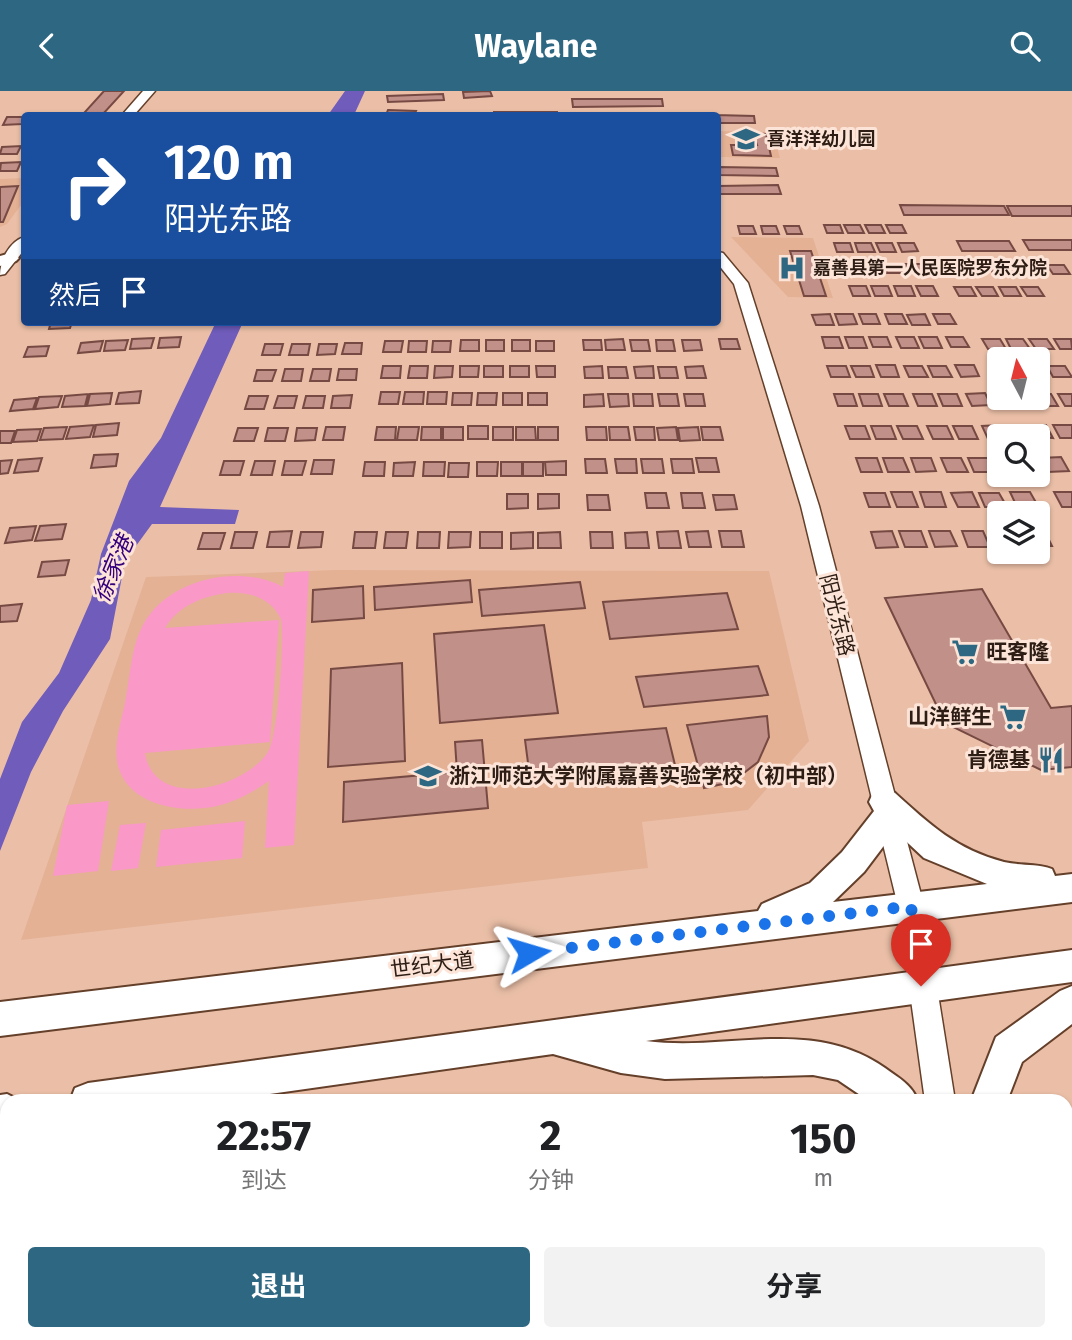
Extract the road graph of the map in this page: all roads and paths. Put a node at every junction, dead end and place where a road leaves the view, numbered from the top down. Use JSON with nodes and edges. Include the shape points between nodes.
{"nodes":[{"id":1,"x":149,"y":91,"type":"edge"},
{"id":2,"x":131,"y":112,"type":"edge"},
{"id":3,"x":21,"y":244,"type":"edge"},
{"id":4,"x":9,"y":258,"type":"edge"},
{"id":5,"x":721,"y":260,"type":"edge"},
{"id":6,"x":0,"y":271,"type":"edge"},
{"id":7,"x":886,"y":809,"type":"junction"},
{"id":8,"x":1072,"y":878,"type":"edge"},
{"id":9,"x":1072,"y":888,"type":"edge"},
{"id":10,"x":911,"y":906,"type":"junction"},
{"id":11,"x":745,"y":926,"type":"junction"},
{"id":12,"x":1072,"y":965,"type":"edge"},
{"id":13,"x":921,"y":986,"type":"junction"},
{"id":14,"x":1072,"y":1003,"type":"edge"},
{"id":15,"x":6,"y":1018,"type":"edge"},
{"id":16,"x":552,"y":1037,"type":"junction"},
{"id":17,"x":139,"y":1094,"type":"edge"},
{"id":18,"x":890,"y":1094,"type":"edge"},
{"id":19,"x":939,"y":1094,"type":"edge"},
{"id":20,"x":992,"y":1094,"type":"edge"}],
"edges":[{"from":1,"to":2,"type":"street"},
{"from":3,"to":4,"type":"street"},
{"from":4,"to":6,"type":"street"},
{"from":5,"to":7,"type":"street","name":"阳光东路","via":[[741,283],[806,494]]},
{"from":7,"to":8,"type":"main road","via":[[934,848],[1003,876]]},
{"from":7,"to":10,"type":"street","name":"阳光东路"},
{"from":7,"to":11,"type":"main road","via":[[853,862],[821,893]]},
{"from":9,"to":10,"type":"main road","name":"世纪大道"},
{"from":10,"to":11,"type":"main road","name":"世纪大道"},
{"from":10,"to":13,"type":"street","name":"阳光东路"},
{"from":11,"to":15,"type":"main road","name":"世纪大道"},
{"from":12,"to":13,"type":"main road"},
{"from":13,"to":16,"type":"main road"},
{"from":13,"to":19,"type":"street","name":"阳光东路"},
{"from":14,"to":20,"type":"main road","via":[[1009,1050]]},
{"from":16,"to":17,"type":"main road"},
{"from":16,"to":18,"type":"main road","via":[[629,1059],[683,1062],[786,1056],[833,1061]]}]}
